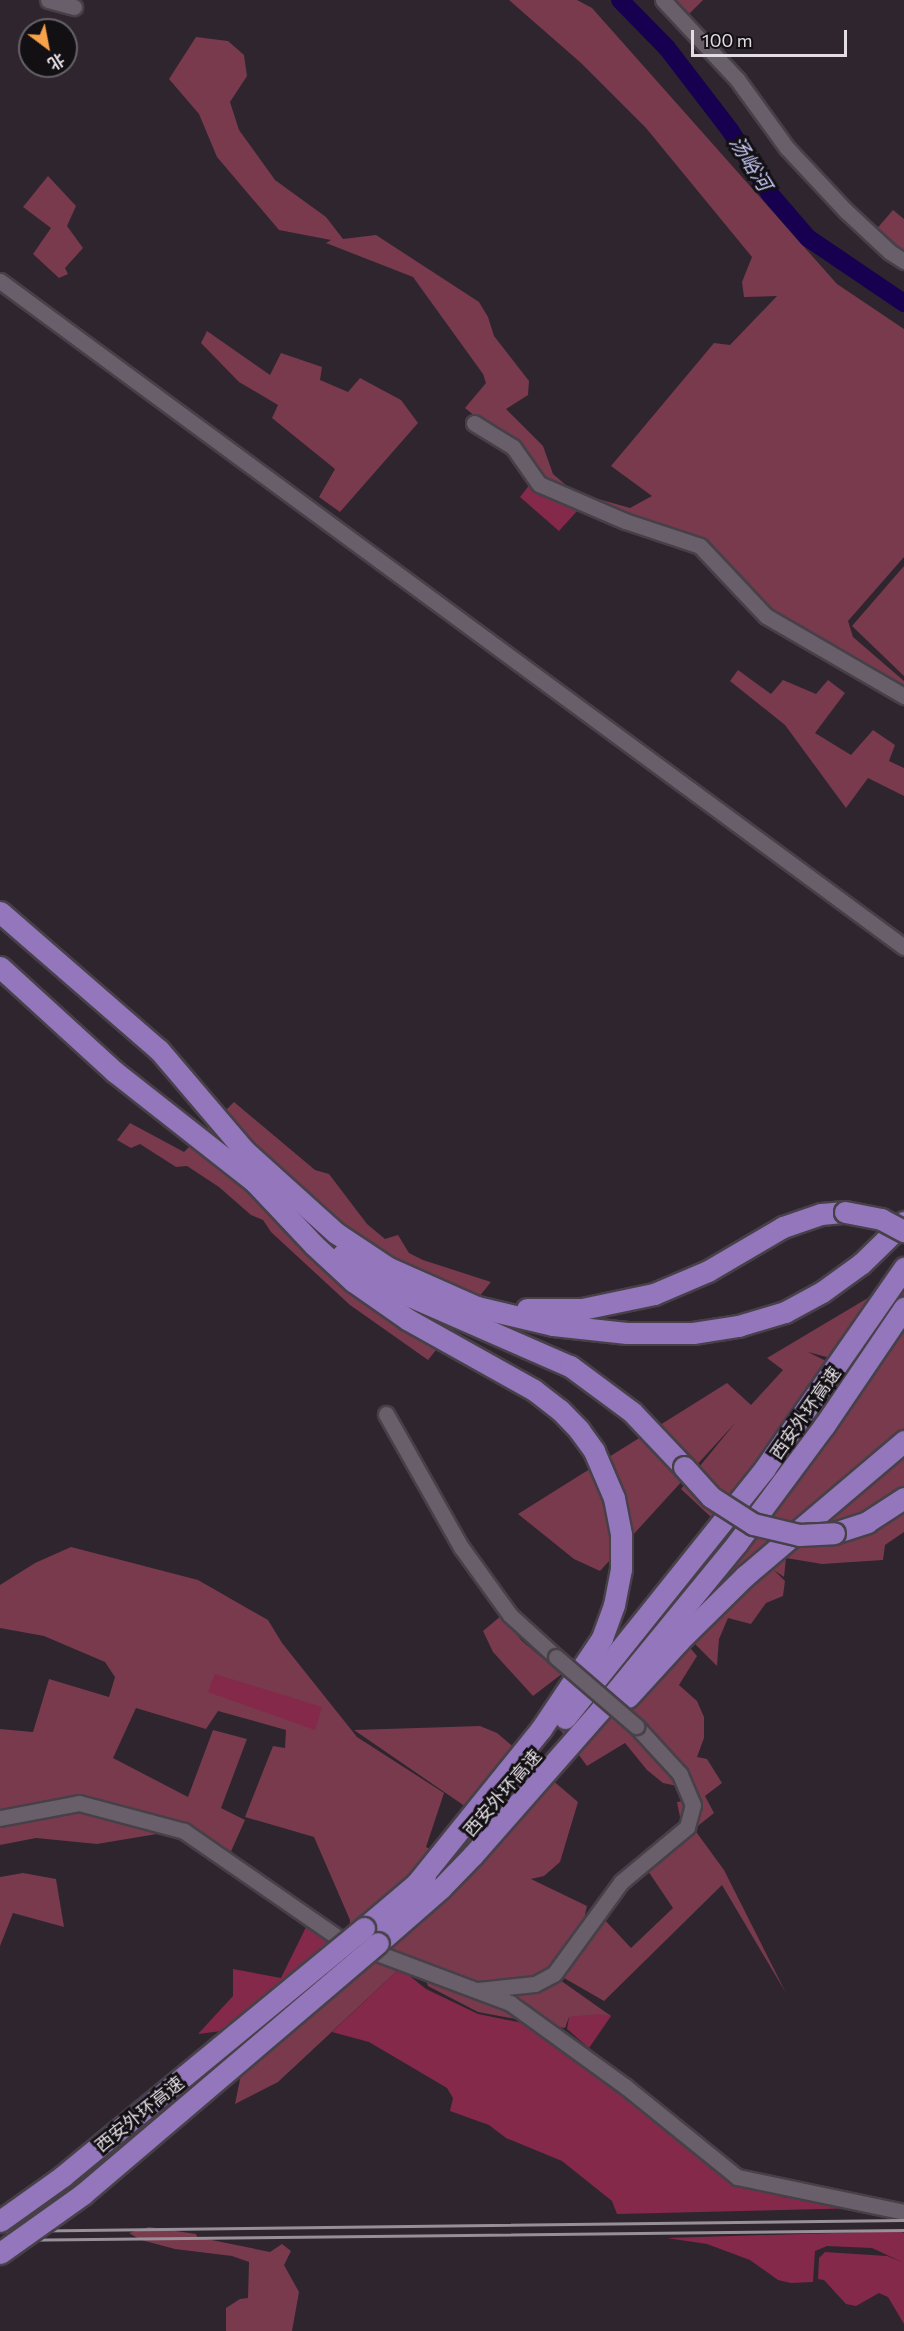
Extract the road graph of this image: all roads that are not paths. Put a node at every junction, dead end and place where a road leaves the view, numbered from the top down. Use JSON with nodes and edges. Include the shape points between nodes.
{"nodes":[{"id":1,"x":48,"y":0,"type":"edge"},
{"id":2,"x":663,"y":0,"type":"edge"},
{"id":3,"x":74,"y":7,"type":"dead end"},
{"id":4,"x":904,"y":261,"type":"edge"},
{"id":5,"x":0,"y":281,"type":"edge"},
{"id":6,"x":474,"y":423,"type":"dead end"},
{"id":7,"x":904,"y":696,"type":"edge"},
{"id":8,"x":0,"y":912,"type":"edge"},
{"id":9,"x":904,"y":947,"type":"edge"},
{"id":10,"x":0,"y":967,"type":"edge"},
{"id":11,"x":250,"y":1177,"type":"junction"},
{"id":12,"x":904,"y":1222,"type":"edge"},
{"id":13,"x":904,"y":1231,"type":"edge"},
{"id":14,"x":904,"y":1268,"type":"edge"},
{"id":15,"x":445,"y":1294,"type":"junction"},
{"id":16,"x":904,"y":1308,"type":"edge"},
{"id":17,"x":386,"y":1414,"type":"dead end"},
{"id":18,"x":904,"y":1441,"type":"edge"},
{"id":19,"x":904,"y":1498,"type":"edge"},
{"id":20,"x":0,"y":1818,"type":"edge"},
{"id":21,"x":416,"y":1884,"type":"junction"},
{"id":22,"x":441,"y":1888,"type":"junction"},
{"id":23,"x":371,"y":1936,"type":"junction"},
{"id":24,"x":475,"y":1990,"type":"junction"},
{"id":25,"x":904,"y":2212,"type":"edge"},
{"id":26,"x":0,"y":2221,"type":"edge"},
{"id":27,"x":0,"y":2253,"type":"edge"}],
"edges":[{"from":1,"to":3,"type":"street"},
{"from":2,"to":4,"type":"street","via":[[737,79],[787,148],[846,211]]},
{"from":5,"to":9,"type":"street"},
{"from":6,"to":7,"type":"street","via":[[513,447],[539,484],[625,521],[700,546],[766,616]]},
{"from":8,"to":15,"type":"highway","via":[[159,1050],[244,1150],[336,1233],[372,1258]]},
{"from":10,"to":11,"type":"highway","via":[[115,1072]]},
{"from":11,"to":19,"type":"highway","bridge":true,"via":[[331,1247],[376,1279],[439,1311],[550,1356],[586,1376],[632,1412],[711,1497],[753,1524],[799,1535],[834,1533],[867,1522]]},
{"from":11,"to":21,"type":"highway","via":[[354,1282],[406,1319],[534,1390],[560,1410],[594,1451],[614,1498],[621,1534],[621,1569],[602,1638],[541,1729]]},
{"from":12,"to":15,"type":"highway","via":[[862,1263],[822,1292],[785,1312],[717,1330],[650,1334],[577,1328],[497,1313]]},
{"from":13,"to":15,"type":"highway","bridge":true,"via":[[881,1219],[845,1212],[821,1214],[795,1222],[678,1285],[582,1309],[511,1308]]},
{"from":14,"to":21,"type":"highway","name":"西安外环高速","via":[[765,1468],[679,1578],[509,1787]]},
{"from":16,"to":22,"type":"highway","name":"西安外环高速","via":[[737,1543],[555,1764]]},
{"from":17,"to":24,"type":"street","bridge":true,"via":[[461,1547],[510,1615],[636,1726],[680,1774],[693,1805],[687,1827],[621,1882],[554,1974],[536,1983]]},
{"from":18,"to":22,"type":"highway","via":[[724,1595],[538,1800]]},
{"from":20,"to":24,"type":"street","via":[[79,1803],[184,1831],[340,1939]]},
{"from":21,"to":23,"type":"highway","name":"西安外环高速"},
{"from":22,"to":23,"type":"highway","name":"西安外环高速"},
{"from":23,"to":26,"type":"highway","name":"西安外环高速","bridge":true},
{"from":23,"to":27,"type":"highway","name":"西安外环高速","bridge":true,"via":[[83,2194]]},
{"from":24,"to":25,"type":"street","via":[[510,2003],[626,2087],[737,2177]]}]}
